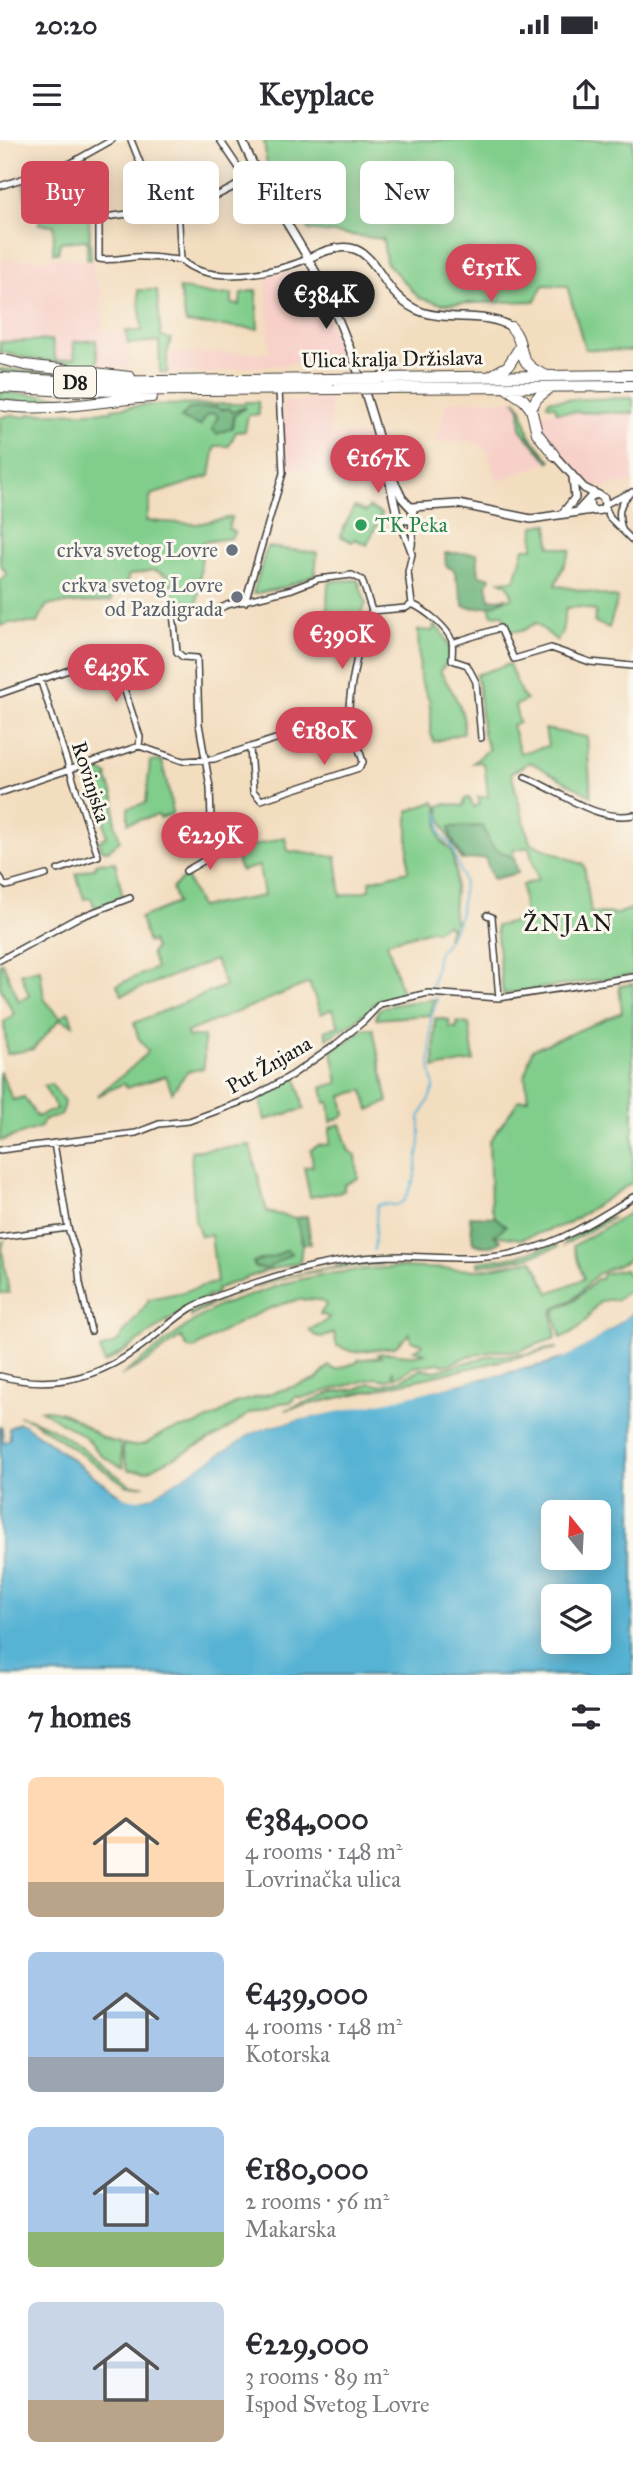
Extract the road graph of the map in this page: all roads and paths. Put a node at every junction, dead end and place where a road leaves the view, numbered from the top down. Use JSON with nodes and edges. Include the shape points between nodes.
{"nodes":[{"id":1,"x":112,"y":140,"type":"edge"},
{"id":2,"x":131,"y":140,"type":"edge"},
{"id":3,"x":220,"y":140,"type":"edge"},
{"id":4,"x":242,"y":140,"type":"edge"},
{"id":5,"x":139,"y":161,"type":"edge"},
{"id":6,"x":0,"y":186,"type":"edge"},
{"id":7,"x":219,"y":195,"type":"edge"},
{"id":8,"x":123,"y":215,"type":"edge"},
{"id":9,"x":179,"y":224,"type":"edge"},
{"id":10,"x":307,"y":258,"type":"junction"},
{"id":11,"x":181,"y":260,"type":"junction"},
{"id":12,"x":511,"y":327,"type":"joint"},
{"id":13,"x":520,"y":347,"type":"junction"},
{"id":14,"x":0,"y":359,"type":"edge"},
{"id":15,"x":633,"y":375,"type":"edge"},
{"id":16,"x":0,"y":377,"type":"edge"},
{"id":17,"x":485,"y":377,"type":"junction"},
{"id":18,"x":151,"y":381,"type":"junction"},
{"id":19,"x":550,"y":381,"type":"junction"},
{"id":20,"x":382,"y":383,"type":"junction"},
{"id":21,"x":334,"y":384,"type":"junction"},
{"id":22,"x":633,"y":386,"type":"edge"},
{"id":23,"x":0,"y":387,"type":"edge"},
{"id":24,"x":505,"y":387,"type":"junction"},
{"id":25,"x":279,"y":390,"type":"junction"},
{"id":26,"x":194,"y":391,"type":"junction"},
{"id":27,"x":0,"y":405,"type":"edge"},
{"id":28,"x":531,"y":409,"type":"junction"},
{"id":29,"x":554,"y":454,"type":"joint"},
{"id":30,"x":390,"y":473,"type":"junction"},
{"id":31,"x":573,"y":477,"type":"junction"},
{"id":32,"x":584,"y":488,"type":"junction"},
{"id":33,"x":633,"y":492,"type":"edge"},
{"id":34,"x":600,"y":495,"type":"junction"},
{"id":35,"x":616,"y":498,"type":"junction"},
{"id":36,"x":589,"y":501,"type":"junction"},
{"id":37,"x":606,"y":505,"type":"junction"},
{"id":38,"x":411,"y":510,"type":"junction"},
{"id":39,"x":579,"y":510,"type":"junction"},
{"id":40,"x":594,"y":511,"type":"junction"},
{"id":41,"x":398,"y":514,"type":"junction"},
{"id":42,"x":558,"y":517,"type":"junction"},
{"id":43,"x":610,"y":518,"type":"junction"},
{"id":44,"x":623,"y":532,"type":"junction"},
{"id":45,"x":633,"y":541,"type":"edge"},
{"id":46,"x":411,"y":550,"type":"junction"},
{"id":47,"x":245,"y":602,"type":"junction"},
{"id":48,"x":412,"y":604,"type":"junction"},
{"id":49,"x":372,"y":611,"type":"junction"},
{"id":50,"x":452,"y":643,"type":"junction"},
{"id":51,"x":633,"y":666,"type":"edge"},
{"id":52,"x":40,"y":679,"type":"junction"},
{"id":53,"x":0,"y":694,"type":"edge"},
{"id":54,"x":349,"y":715,"type":"junction"},
{"id":55,"x":481,"y":738,"type":"dead end"},
{"id":56,"x":139,"y":746,"type":"junction"},
{"id":57,"x":250,"y":748,"type":"junction"},
{"id":58,"x":204,"y":759,"type":"junction"},
{"id":59,"x":71,"y":769,"type":"junction"},
{"id":60,"x":525,"y":777,"type":"dead end"},
{"id":61,"x":0,"y":793,"type":"edge"},
{"id":62,"x":633,"y":815,"type":"edge"},
{"id":63,"x":58,"y":870,"type":"dead end"},
{"id":64,"x":186,"y":871,"type":"dead end"},
{"id":65,"x":46,"y":874,"type":"dead end"},
{"id":66,"x":0,"y":877,"type":"edge"},
{"id":67,"x":130,"y":898,"type":"dead end"},
{"id":68,"x":487,"y":915,"type":"dead end"},
{"id":69,"x":0,"y":960,"type":"edge"},
{"id":70,"x":633,"y":977,"type":"edge"},
{"id":71,"x":499,"y":998,"type":"junction"},
{"id":72,"x":54,"y":1143,"type":"junction"},
{"id":73,"x":0,"y":1150,"type":"edge"},
{"id":74,"x":633,"y":1197,"type":"edge"},
{"id":75,"x":68,"y":1228,"type":"junction"},
{"id":76,"x":0,"y":1237,"type":"edge"},
{"id":77,"x":91,"y":1331,"type":"dead end"},
{"id":78,"x":0,"y":1376,"type":"edge"}],
"edges":[{"from":1,"to":6,"type":"street","via":[[71,163]]},
{"from":2,"to":5,"type":"street"},
{"from":3,"to":7,"type":"street","via":[[243,181]]},
{"from":4,"to":10,"type":"street"},
{"from":8,"to":11,"type":"street","via":[[99,218],[99,259]]},
{"from":9,"to":11,"type":"street"},
{"from":10,"to":11,"type":"street","via":[[265,273],[235,274],[206,273]]},
{"from":10,"to":12,"type":"street","via":[[332,247],[355,247],[401,299],[422,312],[495,319]]},
{"from":10,"to":30,"type":"street","via":[[329,300]]},
{"from":12,"to":13,"type":"highway"},
{"from":13,"to":17,"type":"highway","via":[[508,366]]},
{"from":13,"to":19,"type":"highway","via":[[529,365]]},
{"from":14,"to":18,"type":"highway"},
{"from":15,"to":19,"type":"highway","name":"Ulica kralja Držislava","number":"D8"},
{"from":16,"to":18,"type":"highway","number":"D8"},
{"from":17,"to":19,"type":"highway","name":"Ulica kralja Držislava","number":"D8"},
{"from":17,"to":20,"type":"highway","name":"Ulica kralja Držislava","number":"D8"},
{"from":18,"to":21,"type":"highway","name":"Ulica kralja Držislava","number":"D8"},
{"from":19,"to":22,"type":"highway","name":"Ulica kralja Držislava","number":"D8"},
{"from":19,"to":24,"type":"highway","name":"Ulica kralja Držislava","number":"D8"},
{"from":19,"to":28,"type":"highway"},
{"from":20,"to":21,"type":"highway","name":"Ulica kralja Držislava","number":"D8","bridge":true},
{"from":20,"to":24,"type":"highway","name":"Ulica kralja Držislava","number":"D8"},
{"from":21,"to":25,"type":"highway","name":"Ulica kralja Držislava","number":"D8"},
{"from":23,"to":26,"type":"highway","number":"D8"},
{"from":24,"to":28,"type":"highway"},
{"from":25,"to":26,"type":"highway","name":"Ulica kralja Držislava","number":"D8"},
{"from":25,"to":47,"type":"street","via":[[282,472]]},
{"from":26,"to":27,"type":"highway","via":[[44,407]]},
{"from":28,"to":29,"type":"highway","via":[[537,433]]},
{"from":29,"to":31,"type":"street"},
{"from":30,"to":38,"type":"street"},
{"from":30,"to":41,"type":"street"},
{"from":31,"to":32,"type":"street"},
{"from":31,"to":42,"type":"street","via":[[575,498]]},
{"from":32,"to":34,"type":"street"},
{"from":32,"to":36,"type":"street"},
{"from":33,"to":35,"type":"street"},
{"from":33,"to":44,"type":"street","via":[[619,511]]},
{"from":34,"to":35,"type":"street"},
{"from":34,"to":36,"type":"street"},
{"from":34,"to":37,"type":"street"},
{"from":35,"to":37,"type":"street"},
{"from":36,"to":39,"type":"street"},
{"from":36,"to":40,"type":"street"},
{"from":37,"to":40,"type":"street"},
{"from":37,"to":43,"type":"street"},
{"from":38,"to":41,"type":"street","via":[[400,506]]},
{"from":38,"to":41,"type":"street","via":[[405,520]]},
{"from":38,"to":42,"type":"street","via":[[458,504],[530,519]]},
{"from":38,"to":46,"type":"street"},
{"from":39,"to":40,"type":"street"},
{"from":39,"to":42,"type":"street"},
{"from":40,"to":43,"type":"street"},
{"from":41,"to":46,"type":"street"},
{"from":43,"to":44,"type":"street"},
{"from":44,"to":45,"type":"street"},
{"from":46,"to":48,"type":"street"},
{"from":47,"to":49,"type":"street","via":[[318,579],[352,575],[362,580]]},
{"from":47,"to":58,"type":"street","via":[[212,612],[173,613],[177,652],[197,658]]},
{"from":48,"to":49,"type":"street"},
{"from":48,"to":50,"type":"street","via":[[445,631]]},
{"from":49,"to":54,"type":"street","via":[[363,631]]},
{"from":50,"to":51,"type":"street","via":[[500,628],[514,659],[551,648],[590,662]]},
{"from":50,"to":55,"type":"street","via":[[453,660],[467,664],[476,682]]},
{"from":52,"to":53,"type":"street"},
{"from":52,"to":56,"type":"street","via":[[112,658],[141,737]]},
{"from":52,"to":59,"type":"street","name":"Rovinjska"},
{"from":54,"to":57,"type":"street"},
{"from":54,"to":57,"type":"street","via":[[362,765],[264,800],[253,791]]},
{"from":56,"to":58,"type":"street","via":[[183,761]]},
{"from":56,"to":59,"type":"street"},
{"from":57,"to":58,"type":"street"},
{"from":58,"to":64,"type":"street","via":[[211,820],[222,850]]},
{"from":59,"to":61,"type":"street"},
{"from":59,"to":63,"type":"street","name":"Rovinjska","via":[[98,856]]},
{"from":60,"to":62,"type":"street","via":[[572,802],[608,814]]},
{"from":65,"to":66,"type":"street","via":[[7,886]]},
{"from":67,"to":69,"type":"street","via":[[75,919]]},
{"from":68,"to":71,"type":"street","via":[[492,916]]},
{"from":70,"to":71,"type":"street","name":"Put Žnjana"},
{"from":71,"to":72,"type":"street","name":"Put Žnjana","via":[[428,993],[380,1004],[335,1045],[253,1098],[136,1133]]},
{"from":72,"to":73,"type":"street","name":"Put Žnjana"},
{"from":72,"to":75,"type":"street"},
{"from":74,"to":78,"type":"street","via":[[570,1235],[518,1252],[470,1259],[355,1259],[261,1281],[192,1308],[126,1357],[78,1378],[37,1382]]},
{"from":75,"to":76,"type":"street"},
{"from":75,"to":77,"type":"street","via":[[78,1255]]}]}
